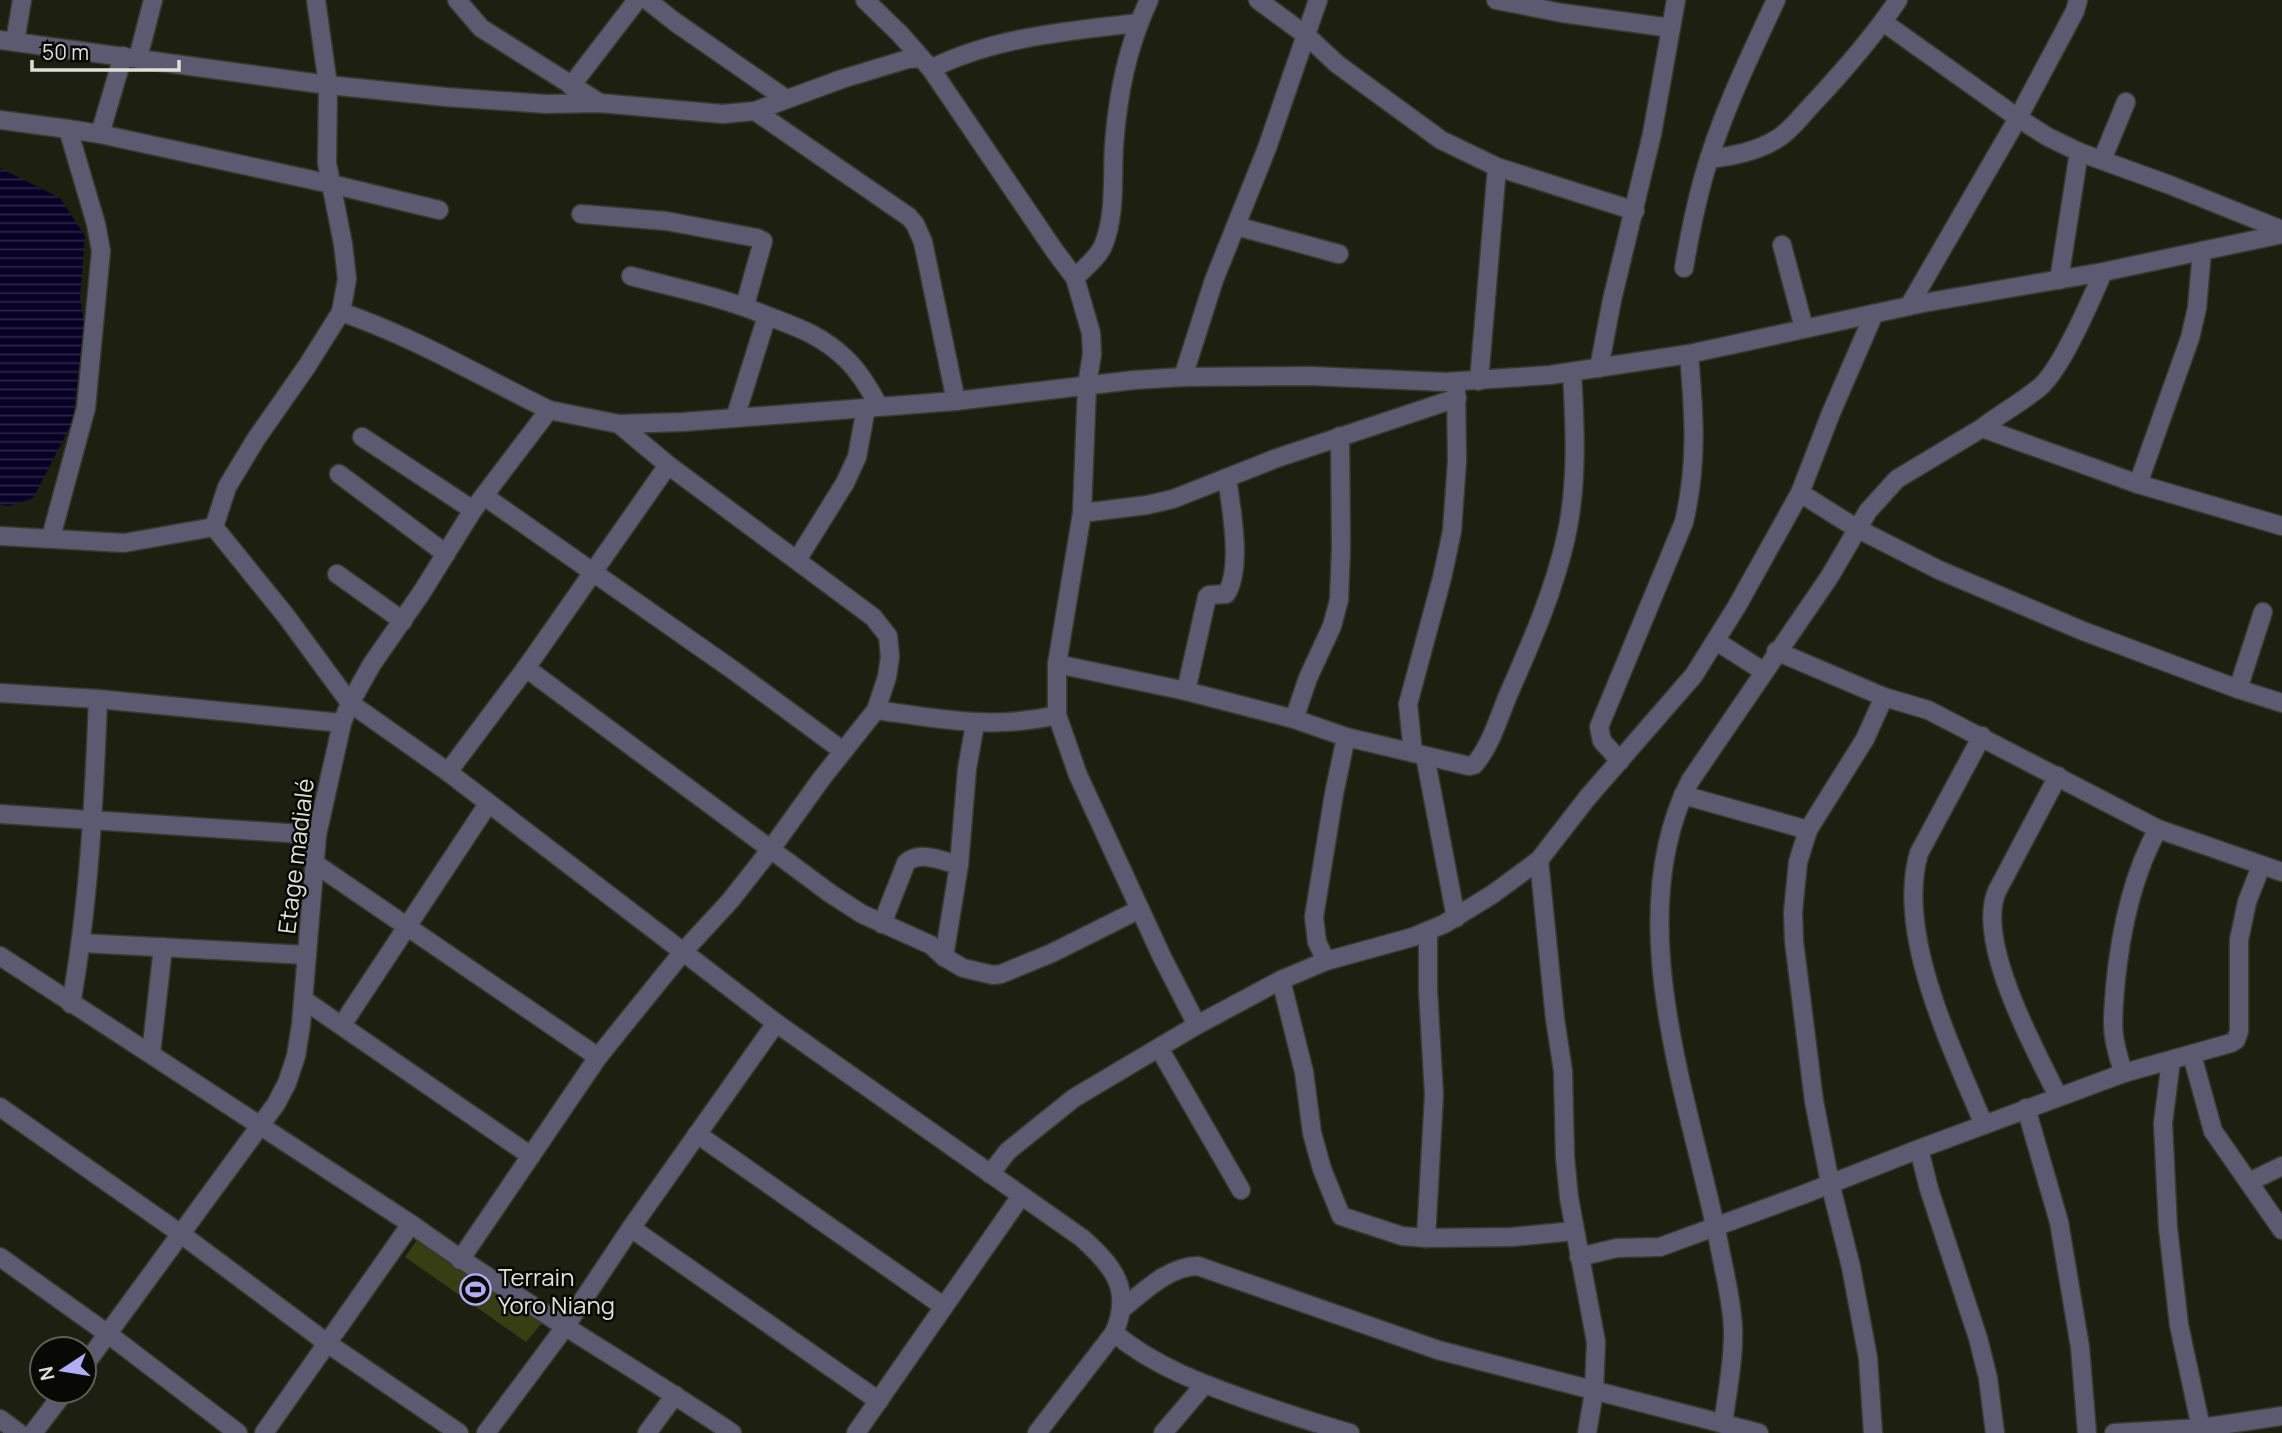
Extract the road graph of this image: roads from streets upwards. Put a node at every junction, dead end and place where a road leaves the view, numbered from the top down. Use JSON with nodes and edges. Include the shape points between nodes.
{"nodes":[{"id":1,"x":22,"y":0,"type":"edge"},
{"id":2,"x":153,"y":0,"type":"edge"},
{"id":3,"x":316,"y":0,"type":"edge"},
{"id":4,"x":457,"y":0,"type":"edge"},
{"id":5,"x":637,"y":0,"type":"edge"},
{"id":6,"x":647,"y":0,"type":"edge"},
{"id":7,"x":865,"y":0,"type":"edge"},
{"id":8,"x":1149,"y":0,"type":"edge"},
{"id":9,"x":1258,"y":0,"type":"edge"},
{"id":10,"x":1318,"y":0,"type":"edge"},
{"id":11,"x":1496,"y":0,"type":"edge"},
{"id":12,"x":1676,"y":0,"type":"edge"},
{"id":13,"x":1776,"y":0,"type":"edge"},
{"id":14,"x":1898,"y":0,"type":"edge"},
{"id":15,"x":2078,"y":0,"type":"edge"},
{"id":16,"x":1883,"y":22,"type":"junction"},
{"id":17,"x":1138,"y":23,"type":"junction"},
{"id":18,"x":1671,"y":28,"type":"junction"},
{"id":19,"x":1307,"y":36,"type":"junction"},
{"id":20,"x":8,"y":41,"type":"edge"},
{"id":21,"x":131,"y":57,"type":"junction"},
{"id":22,"x":926,"y":64,"type":"junction"},
{"id":23,"x":328,"y":85,"type":"junction"},
{"id":24,"x":571,"y":86,"type":"junction"},
{"id":25,"x":786,"y":99,"type":"junction"},
{"id":26,"x":2126,"y":102,"type":"dead end"},
{"id":27,"x":600,"y":103,"type":"junction"},
{"id":28,"x":755,"y":111,"type":"junction"},
{"id":29,"x":2018,"y":118,"type":"junction"},
{"id":30,"x":0,"y":120,"type":"edge"},
{"id":31,"x":68,"y":128,"type":"junction"},
{"id":32,"x":100,"y":134,"type":"junction"},
{"id":33,"x":2079,"y":152,"type":"junction"},
{"id":34,"x":1709,"y":159,"type":"junction"},
{"id":35,"x":2102,"y":160,"type":"junction"},
{"id":36,"x":1496,"y":167,"type":"junction"},
{"id":37,"x":331,"y":184,"type":"junction"},
{"id":38,"x":439,"y":210,"type":"dead end"},
{"id":39,"x":1635,"y":211,"type":"junction"},
{"id":40,"x":581,"y":214,"type":"dead end"},
{"id":41,"x":1236,"y":226,"type":"junction"},
{"id":42,"x":2282,"y":232,"type":"edge"},
{"id":43,"x":1782,"y":245,"type":"dead end"},
{"id":44,"x":2202,"y":251,"type":"junction"},
{"id":45,"x":1339,"y":254,"type":"dead end"},
{"id":46,"x":1684,"y":268,"type":"dead end"},
{"id":47,"x":2103,"y":272,"type":"junction"},
{"id":48,"x":631,"y":276,"type":"dead end"},
{"id":49,"x":1075,"y":278,"type":"junction"},
{"id":50,"x":2059,"y":280,"type":"junction"},
{"id":51,"x":745,"y":305,"type":"junction"},
{"id":52,"x":1909,"y":306,"type":"junction"},
{"id":53,"x":341,"y":312,"type":"junction"},
{"id":54,"x":1874,"y":314,"type":"junction"},
{"id":55,"x":767,"y":316,"type":"junction"},
{"id":56,"x":1804,"y":328,"type":"junction"},
{"id":57,"x":1689,"y":354,"type":"junction"},
{"id":58,"x":1600,"y":368,"type":"junction"},
{"id":59,"x":1572,"y":372,"type":"junction"},
{"id":60,"x":1183,"y":377,"type":"junction"},
{"id":61,"x":1479,"y":381,"type":"junction"},
{"id":62,"x":1087,"y":385,"type":"junction"},
{"id":63,"x":1456,"y":389,"type":"junction"},
{"id":64,"x":956,"y":401,"type":"junction"},
{"id":65,"x":873,"y":407,"type":"junction"},
{"id":66,"x":549,"y":410,"type":"junction"},
{"id":67,"x":735,"y":418,"type":"junction"},
{"id":68,"x":619,"y":424,"type":"junction"},
{"id":69,"x":1982,"y":428,"type":"junction"},
{"id":70,"x":1340,"y":436,"type":"junction"},
{"id":71,"x":362,"y":437,"type":"dead end"},
{"id":72,"x":668,"y":465,"type":"junction"},
{"id":73,"x":339,"y":474,"type":"dead end"},
{"id":74,"x":1227,"y":478,"type":"junction"},
{"id":75,"x":2138,"y":484,"type":"junction"},
{"id":76,"x":1800,"y":493,"type":"junction"},
{"id":77,"x":479,"y":503,"type":"junction"},
{"id":78,"x":1082,"y":513,"type":"junction"},
{"id":79,"x":2282,"y":526,"type":"edge"},
{"id":80,"x":214,"y":527,"type":"junction"},
{"id":81,"x":1856,"y":528,"type":"junction"},
{"id":82,"x":0,"y":536,"type":"edge"},
{"id":83,"x":51,"y":537,"type":"junction"},
{"id":84,"x":446,"y":554,"type":"junction"},
{"id":85,"x":797,"y":560,"type":"junction"},
{"id":86,"x":337,"y":573,"type":"dead end"},
{"id":87,"x":592,"y":573,"type":"junction"},
{"id":88,"x":2263,"y":612,"type":"dead end"},
{"id":89,"x":403,"y":621,"type":"junction"},
{"id":90,"x":1716,"y":640,"type":"junction"},
{"id":91,"x":1776,"y":652,"type":"junction"},
{"id":92,"x":1057,"y":664,"type":"junction"},
{"id":93,"x":526,"y":668,"type":"junction"},
{"id":94,"x":1763,"y":671,"type":"junction"},
{"id":95,"x":2238,"y":690,"type":"junction"},
{"id":96,"x":1186,"y":691,"type":"junction"},
{"id":97,"x":0,"y":692,"type":"edge"},
{"id":98,"x":1884,"y":697,"type":"junction"},
{"id":99,"x":97,"y":699,"type":"junction"},
{"id":100,"x":350,"y":703,"type":"junction"},
{"id":101,"x":2282,"y":703,"type":"edge"},
{"id":102,"x":876,"y":710,"type":"junction"},
{"id":103,"x":1057,"y":715,"type":"junction"},
{"id":104,"x":1294,"y":719,"type":"junction"},
{"id":105,"x":342,"y":723,"type":"junction"},
{"id":106,"x":975,"y":724,"type":"junction"},
{"id":107,"x":1982,"y":736,"type":"junction"},
{"id":108,"x":1346,"y":737,"type":"junction"},
{"id":109,"x":844,"y":751,"type":"junction"},
{"id":110,"x":1419,"y":755,"type":"junction"},
{"id":111,"x":1620,"y":761,"type":"junction"},
{"id":112,"x":448,"y":772,"type":"junction"},
{"id":113,"x":2058,"y":776,"type":"junction"},
{"id":114,"x":1683,"y":794,"type":"junction"},
{"id":115,"x":488,"y":804,"type":"junction"},
{"id":116,"x":0,"y":814,"type":"edge"},
{"id":117,"x":93,"y":821,"type":"junction"},
{"id":118,"x":2158,"y":829,"type":"junction"},
{"id":119,"x":1808,"y":830,"type":"junction"},
{"id":120,"x":317,"y":835,"type":"junction"},
{"id":121,"x":771,"y":849,"type":"junction"},
{"id":122,"x":1539,"y":860,"type":"junction"},
{"id":123,"x":314,"y":863,"type":"junction"},
{"id":124,"x":959,"y":865,"type":"junction"},
{"id":125,"x":2261,"y":866,"type":"junction"},
{"id":126,"x":2282,"y":872,"type":"edge"},
{"id":127,"x":1140,"y":909,"type":"junction"},
{"id":128,"x":1456,"y":918,"type":"junction"},
{"id":129,"x":882,"y":924,"type":"junction"},
{"id":130,"x":407,"y":926,"type":"junction"},
{"id":131,"x":1428,"y":932,"type":"junction"},
{"id":132,"x":82,"y":943,"type":"junction"},
{"id":133,"x":163,"y":947,"type":"junction"},
{"id":134,"x":682,"y":953,"type":"junction"},
{"id":135,"x":307,"y":955,"type":"junction"},
{"id":136,"x":0,"y":956,"type":"edge"},
{"id":137,"x":944,"y":957,"type":"junction"},
{"id":138,"x":1326,"y":961,"type":"junction"},
{"id":139,"x":1281,"y":980,"type":"junction"},
{"id":140,"x":304,"y":1000,"type":"junction"},
{"id":141,"x":71,"y":1004,"type":"junction"},
{"id":142,"x":776,"y":1023,"type":"junction"},
{"id":143,"x":342,"y":1025,"type":"junction"},
{"id":144,"x":1197,"y":1025,"type":"junction"},
{"id":145,"x":1159,"y":1048,"type":"junction"},
{"id":146,"x":151,"y":1054,"type":"junction"},
{"id":147,"x":2192,"y":1055,"type":"junction"},
{"id":148,"x":598,"y":1057,"type":"junction"},
{"id":149,"x":2171,"y":1061,"type":"junction"},
{"id":150,"x":2124,"y":1073,"type":"junction"},
{"id":151,"x":2058,"y":1096,"type":"junction"},
{"id":152,"x":0,"y":1107,"type":"edge"},
{"id":153,"x":2026,"y":1108,"type":"junction"},
{"id":154,"x":1984,"y":1125,"type":"junction"},
{"id":155,"x":261,"y":1126,"type":"junction"},
{"id":156,"x":697,"y":1135,"type":"junction"},
{"id":157,"x":1919,"y":1149,"type":"junction"},
{"id":158,"x":531,"y":1156,"type":"junction"},
{"id":159,"x":2282,"y":1166,"type":"edge"},
{"id":160,"x":990,"y":1174,"type":"junction"},
{"id":161,"x":2249,"y":1182,"type":"junction"},
{"id":162,"x":1830,"y":1183,"type":"junction"},
{"id":163,"x":1241,"y":1190,"type":"dead end"},
{"id":164,"x":1021,"y":1196,"type":"junction"},
{"id":165,"x":411,"y":1224,"type":"junction"},
{"id":166,"x":1715,"y":1227,"type":"junction"},
{"id":167,"x":631,"y":1228,"type":"junction"},
{"id":168,"x":2282,"y":1230,"type":"edge"},
{"id":169,"x":1574,"y":1231,"type":"junction"},
{"id":170,"x":181,"y":1234,"type":"junction"},
{"id":171,"x":1426,"y":1238,"type":"junction"},
{"id":172,"x":1579,"y":1257,"type":"junction"},
{"id":173,"x":0,"y":1258,"type":"edge"},
{"id":174,"x":460,"y":1259,"type":"junction"},
{"id":175,"x":943,"y":1306,"type":"junction"},
{"id":176,"x":1122,"y":1310,"type":"junction"},
{"id":177,"x":565,"y":1327,"type":"junction"},
{"id":178,"x":1114,"y":1333,"type":"junction"},
{"id":179,"x":108,"y":1334,"type":"junction"},
{"id":180,"x":327,"y":1343,"type":"junction"},
{"id":181,"x":98,"y":1347,"type":"edge"},
{"id":182,"x":1204,"y":1385,"type":"junction"},
{"id":183,"x":1594,"y":1392,"type":"junction"},
{"id":184,"x":675,"y":1395,"type":"junction"},
{"id":185,"x":879,"y":1401,"type":"junction"},
{"id":186,"x":54,"y":1405,"type":"edge"},
{"id":187,"x":2282,"y":1416,"type":"edge"},
{"id":188,"x":0,"y":1419,"type":"edge"},
{"id":189,"x":1723,"y":1424,"type":"junction"},
{"id":190,"x":2201,"y":1428,"type":"junction"},
{"id":191,"x":1317,"y":1429,"type":"edge"},
{"id":192,"x":19,"y":1433,"type":"edge"},
{"id":193,"x":33,"y":1433,"type":"edge"},
{"id":194,"x":238,"y":1433,"type":"edge"},
{"id":195,"x":264,"y":1433,"type":"edge"},
{"id":196,"x":459,"y":1433,"type":"edge"},
{"id":197,"x":486,"y":1433,"type":"edge"},
{"id":198,"x":647,"y":1433,"type":"edge"},
{"id":199,"x":732,"y":1433,"type":"edge"},
{"id":200,"x":856,"y":1433,"type":"edge"},
{"id":201,"x":1037,"y":1433,"type":"edge"},
{"id":202,"x":1163,"y":1433,"type":"edge"},
{"id":203,"x":1350,"y":1433,"type":"edge"},
{"id":204,"x":1587,"y":1433,"type":"edge"},
{"id":205,"x":1759,"y":1433,"type":"edge"},
{"id":206,"x":1873,"y":1433,"type":"edge"},
{"id":207,"x":1995,"y":1433,"type":"edge"},
{"id":208,"x":2087,"y":1433,"type":"edge"},
{"id":209,"x":2115,"y":1433,"type":"edge"}],
"edges":[{"from":1,"to":20,"type":"street"},
{"from":2,"to":21,"type":"street"},
{"from":3,"to":23,"type":"street"},
{"from":4,"to":24,"type":"street","via":[[481,28]]},
{"from":5,"to":24,"type":"street"},
{"from":6,"to":25,"type":"street"},
{"from":7,"to":22,"type":"street"},
{"from":8,"to":17,"type":"street"},
{"from":9,"to":19,"type":"street"},
{"from":10,"to":19,"type":"street"},
{"from":11,"to":18,"type":"street"},
{"from":12,"to":18,"type":"street"},
{"from":13,"to":34,"type":"street"},
{"from":14,"to":16,"type":"street"},
{"from":15,"to":29,"type":"street"},
{"from":16,"to":29,"type":"street"},
{"from":16,"to":34,"type":"street","via":[[1783,135],[1748,152]]},
{"from":17,"to":22,"type":"street","via":[[1038,36]]},
{"from":17,"to":49,"type":"street","via":[[1118,95],[1108,229],[1097,258]]},
{"from":18,"to":39,"type":"street"},
{"from":19,"to":36,"type":"street","via":[[1337,64],[1441,140]]},
{"from":19,"to":41,"type":"street"},
{"from":20,"to":21,"type":"street"},
{"from":21,"to":23,"type":"street"},
{"from":21,"to":32,"type":"street"},
{"from":22,"to":25,"type":"street","via":[[908,59]]},
{"from":22,"to":49,"type":"street"},
{"from":23,"to":27,"type":"street","via":[[514,103]]},
{"from":23,"to":37,"type":"street"},
{"from":24,"to":27,"type":"street"},
{"from":25,"to":28,"type":"street"},
{"from":26,"to":35,"type":"street"},
{"from":27,"to":28,"type":"street","via":[[696,113]]},
{"from":28,"to":64,"type":"street","via":[[915,224],[923,242]]},
{"from":29,"to":33,"type":"street"},
{"from":29,"to":52,"type":"street"},
{"from":30,"to":31,"type":"street"},
{"from":31,"to":32,"type":"street"},
{"from":31,"to":83,"type":"street","via":[[100,251],[86,408]]},
{"from":32,"to":37,"type":"street"},
{"from":33,"to":35,"type":"street"},
{"from":33,"to":50,"type":"street"},
{"from":34,"to":46,"type":"street"},
{"from":35,"to":42,"type":"street"},
{"from":36,"to":39,"type":"street"},
{"from":36,"to":61,"type":"street"},
{"from":37,"to":38,"type":"street"},
{"from":37,"to":53,"type":"street","via":[[346,279]]},
{"from":39,"to":58,"type":"street"},
{"from":40,"to":51,"type":"street","via":[[666,221],[763,241]]},
{"from":41,"to":45,"type":"street"},
{"from":41,"to":60,"type":"street"},
{"from":42,"to":44,"type":"street"},
{"from":43,"to":56,"type":"street"},
{"from":44,"to":47,"type":"street"},
{"from":44,"to":75,"type":"street","via":[[2190,338]]},
{"from":47,"to":50,"type":"street"},
{"from":47,"to":69,"type":"street","via":[[2052,373]]},
{"from":48,"to":51,"type":"street"},
{"from":49,"to":62,"type":"street","via":[[1091,333]]},
{"from":50,"to":52,"type":"street"},
{"from":51,"to":55,"type":"street"},
{"from":52,"to":54,"type":"street"},
{"from":53,"to":66,"type":"street","via":[[423,344]]},
{"from":53,"to":80,"type":"street","via":[[227,487]]},
{"from":54,"to":56,"type":"street"},
{"from":54,"to":76,"type":"street"},
{"from":55,"to":65,"type":"street","via":[[799,326],[829,344],[862,376]]},
{"from":55,"to":67,"type":"street"},
{"from":56,"to":57,"type":"street"},
{"from":57,"to":58,"type":"street"},
{"from":57,"to":111,"type":"street","via":[[1695,442],[1684,522],[1599,727],[1602,741]]},
{"from":58,"to":59,"type":"street"},
{"from":59,"to":61,"type":"street"},
{"from":59,"to":110,"type":"street","via":[[1571,507],[1543,611],[1478,761],[1469,766]]},
{"from":60,"to":62,"type":"street"},
{"from":60,"to":63,"type":"street","via":[[1311,376]]},
{"from":61,"to":63,"type":"street"},
{"from":62,"to":64,"type":"street"},
{"from":62,"to":78,"type":"street"},
{"from":63,"to":70,"type":"street"},
{"from":63,"to":110,"type":"street","via":[[1452,531],[1408,704]]},
{"from":64,"to":65,"type":"street"},
{"from":65,"to":67,"type":"street"},
{"from":65,"to":85,"type":"street","via":[[845,483]]},
{"from":66,"to":68,"type":"street"},
{"from":66,"to":77,"type":"street","name":"Etage madialé"},
{"from":67,"to":68,"type":"street"},
{"from":68,"to":72,"type":"street"},
{"from":69,"to":75,"type":"street"},
{"from":69,"to":81,"type":"street","via":[[1897,479]]},
{"from":70,"to":74,"type":"street"},
{"from":70,"to":104,"type":"street","via":[[1339,600]]},
{"from":71,"to":77,"type":"street"},
{"from":72,"to":85,"type":"street"},
{"from":72,"to":87,"type":"street"},
{"from":73,"to":84,"type":"street"},
{"from":74,"to":78,"type":"street","via":[[1173,499]]},
{"from":74,"to":96,"type":"street","via":[[1233,520],[1231,584],[1226,594],[1207,597]]},
{"from":75,"to":79,"type":"street"},
{"from":76,"to":81,"type":"street"},
{"from":76,"to":90,"type":"street"},
{"from":77,"to":84,"type":"street","name":"Etage madialé"},
{"from":77,"to":87,"type":"street"},
{"from":78,"to":92,"type":"street"},
{"from":80,"to":83,"type":"street","via":[[124,543]]},
{"from":80,"to":100,"type":"street"},
{"from":81,"to":91,"type":"street","via":[[1830,576]]},
{"from":81,"to":95,"type":"street","via":[[1938,570]]},
{"from":82,"to":83,"type":"street"},
{"from":84,"to":89,"type":"street","name":"Etage madialé"},
{"from":85,"to":102,"type":"street","via":[[873,617],[888,636],[887,677]]},
{"from":86,"to":89,"type":"street"},
{"from":87,"to":93,"type":"street"},
{"from":87,"to":109,"type":"street"},
{"from":88,"to":95,"type":"street"},
{"from":89,"to":100,"type":"street","name":"Etage madialé"},
{"from":90,"to":94,"type":"street"},
{"from":90,"to":111,"type":"street","via":[[1694,674]]},
{"from":91,"to":94,"type":"street"},
{"from":91,"to":98,"type":"street"},
{"from":92,"to":96,"type":"street"},
{"from":92,"to":103,"type":"street"},
{"from":93,"to":112,"type":"street"},
{"from":93,"to":121,"type":"street"},
{"from":94,"to":114,"type":"street"},
{"from":95,"to":101,"type":"street"},
{"from":96,"to":104,"type":"street"},
{"from":97,"to":99,"type":"street"},
{"from":98,"to":107,"type":"street","via":[[1928,710]]},
{"from":98,"to":119,"type":"street","via":[[1865,739]]},
{"from":99,"to":105,"type":"street"},
{"from":99,"to":117,"type":"street"},
{"from":100,"to":105,"type":"street","name":"Etage madialé"},
{"from":100,"to":112,"type":"street"},
{"from":102,"to":106,"type":"street"},
{"from":102,"to":109,"type":"street"},
{"from":103,"to":106,"type":"street"},
{"from":103,"to":127,"type":"street","via":[[1078,775]]},
{"from":104,"to":108,"type":"street"},
{"from":105,"to":120,"type":"street","name":"Etage madialé"},
{"from":106,"to":124,"type":"street"},
{"from":107,"to":113,"type":"street"},
{"from":107,"to":154,"type":"street","via":[[1919,853],[1913,896],[1928,980]]},
{"from":108,"to":110,"type":"street"},
{"from":108,"to":138,"type":"street","via":[[1314,917],[1317,942]]},
{"from":109,"to":121,"type":"street"},
{"from":110,"to":128,"type":"street"},
{"from":111,"to":122,"type":"street"},
{"from":112,"to":115,"type":"street"},
{"from":113,"to":118,"type":"street"},
{"from":113,"to":151,"type":"street","via":[[1997,891],[1991,911],[1998,953],[2018,1016]]},
{"from":114,"to":119,"type":"street"},
{"from":114,"to":166,"type":"street","via":[[1662,872],[1661,946],[1675,1054]]},
{"from":115,"to":130,"type":"street"},
{"from":115,"to":134,"type":"street"},
{"from":116,"to":117,"type":"street"},
{"from":117,"to":120,"type":"street"},
{"from":117,"to":132,"type":"street"},
{"from":118,"to":125,"type":"street"},
{"from":118,"to":150,"type":"street","via":[[2137,874],[2122,933],[2112,1018]]},
{"from":119,"to":162,"type":"street","via":[[1798,862],[1794,941],[1814,1101]]},
{"from":120,"to":123,"type":"street","name":"Etage madialé"},
{"from":121,"to":129,"type":"street","via":[[831,894]]},
{"from":121,"to":134,"type":"street"},
{"from":122,"to":128,"type":"street"},
{"from":122,"to":169,"type":"street","via":[[1563,1071],[1565,1157]]},
{"from":123,"to":130,"type":"street"},
{"from":123,"to":135,"type":"street","name":"Etage madialé"},
{"from":124,"to":129,"type":"street","via":[[924,856],[911,858]]},
{"from":124,"to":137,"type":"street"},
{"from":125,"to":126,"type":"street"},
{"from":125,"to":147,"type":"street","via":[[2239,940],[2238,1036],[2231,1043]]},
{"from":127,"to":137,"type":"street","via":[[1001,974],[977,972]]},
{"from":127,"to":144,"type":"street"},
{"from":128,"to":131,"type":"street"},
{"from":129,"to":137,"type":"street","via":[[931,945]]},
{"from":130,"to":143,"type":"street"},
{"from":130,"to":148,"type":"street"},
{"from":131,"to":138,"type":"street"},
{"from":131,"to":171,"type":"street","via":[[1434,1095]]},
{"from":132,"to":133,"type":"street"},
{"from":132,"to":141,"type":"street"},
{"from":133,"to":135,"type":"street"},
{"from":133,"to":146,"type":"street"},
{"from":134,"to":142,"type":"street"},
{"from":134,"to":148,"type":"street"},
{"from":135,"to":140,"type":"street","name":"Etage madialé"},
{"from":136,"to":141,"type":"street"},
{"from":138,"to":139,"type":"street"},
{"from":139,"to":144,"type":"street"},
{"from":139,"to":171,"type":"street","via":[[1304,1072],[1312,1133],[1338,1211],[1385,1232]]},
{"from":140,"to":143,"type":"street"},
{"from":140,"to":155,"type":"street","name":"Etage madialé","via":[[287,1083]]},
{"from":141,"to":146,"type":"street"},
{"from":142,"to":156,"type":"street"},
{"from":142,"to":160,"type":"street"},
{"from":143,"to":158,"type":"street"},
{"from":144,"to":145,"type":"street"},
{"from":145,"to":160,"type":"street","via":[[1074,1098],[1008,1151]]},
{"from":145,"to":163,"type":"street"},
{"from":146,"to":155,"type":"street"},
{"from":147,"to":149,"type":"street"},
{"from":147,"to":161,"type":"street","via":[[2208,1120]]},
{"from":148,"to":158,"type":"street"},
{"from":149,"to":150,"type":"street"},
{"from":149,"to":190,"type":"street","via":[[2164,1123],[2168,1228],[2179,1325]]},
{"from":150,"to":151,"type":"street"},
{"from":151,"to":153,"type":"street"},
{"from":152,"to":170,"type":"street"},
{"from":153,"to":154,"type":"street"},
{"from":153,"to":208,"type":"street","via":[[2059,1222],[2080,1347]]},
{"from":154,"to":157,"type":"street"},
{"from":155,"to":165,"type":"street"},
{"from":155,"to":170,"type":"street","name":"Etage madialé"},
{"from":156,"to":167,"type":"street"},
{"from":156,"to":175,"type":"street"},
{"from":157,"to":162,"type":"street"},
{"from":157,"to":207,"type":"street","via":[[1978,1338]]},
{"from":158,"to":174,"type":"street"},
{"from":159,"to":161,"type":"street"},
{"from":160,"to":164,"type":"street"},
{"from":161,"to":168,"type":"street"},
{"from":162,"to":166,"type":"street"},
{"from":162,"to":206,"type":"street","via":[[1868,1359]]},
{"from":164,"to":175,"type":"street"},
{"from":164,"to":176,"type":"street","via":[[1102,1256],[1119,1284]]},
{"from":165,"to":174,"type":"street"},
{"from":165,"to":180,"type":"street"},
{"from":166,"to":172,"type":"street","via":[[1660,1247],[1617,1248]]},
{"from":166,"to":189,"type":"street","via":[[1733,1328]]},
{"from":167,"to":177,"type":"street"},
{"from":167,"to":185,"type":"street"},
{"from":169,"to":171,"type":"street"},
{"from":169,"to":172,"type":"street"},
{"from":170,"to":179,"type":"street","name":"Etage madialé"},
{"from":170,"to":180,"type":"street"},
{"from":172,"to":183,"type":"street","via":[[1596,1342]]},
{"from":173,"to":179,"type":"street"},
{"from":174,"to":177,"type":"street"},
{"from":175,"to":185,"type":"street"},
{"from":176,"to":178,"type":"street"},
{"from":176,"to":183,"type":"street","via":[[1150,1286],[1179,1269],[1198,1265],[1437,1350]]},
{"from":177,"to":184,"type":"street"},
{"from":177,"to":197,"type":"street"},
{"from":178,"to":182,"type":"street","via":[[1154,1362]]},
{"from":178,"to":201,"type":"street"},
{"from":179,"to":181,"type":"street","name":"Etage madialé"},
{"from":179,"to":194,"type":"street"},
{"from":180,"to":195,"type":"street"},
{"from":180,"to":196,"type":"street"},
{"from":182,"to":191,"type":"street"},
{"from":182,"to":202,"type":"street"},
{"from":183,"to":189,"type":"street"},
{"from":183,"to":204,"type":"street"},
{"from":184,"to":198,"type":"street"},
{"from":184,"to":199,"type":"street"},
{"from":185,"to":200,"type":"street"},
{"from":186,"to":193,"type":"street"},
{"from":187,"to":190,"type":"street"},
{"from":188,"to":192,"type":"street"},
{"from":189,"to":205,"type":"street"},
{"from":190,"to":209,"type":"street"},
{"from":191,"to":203,"type":"street"}]}
